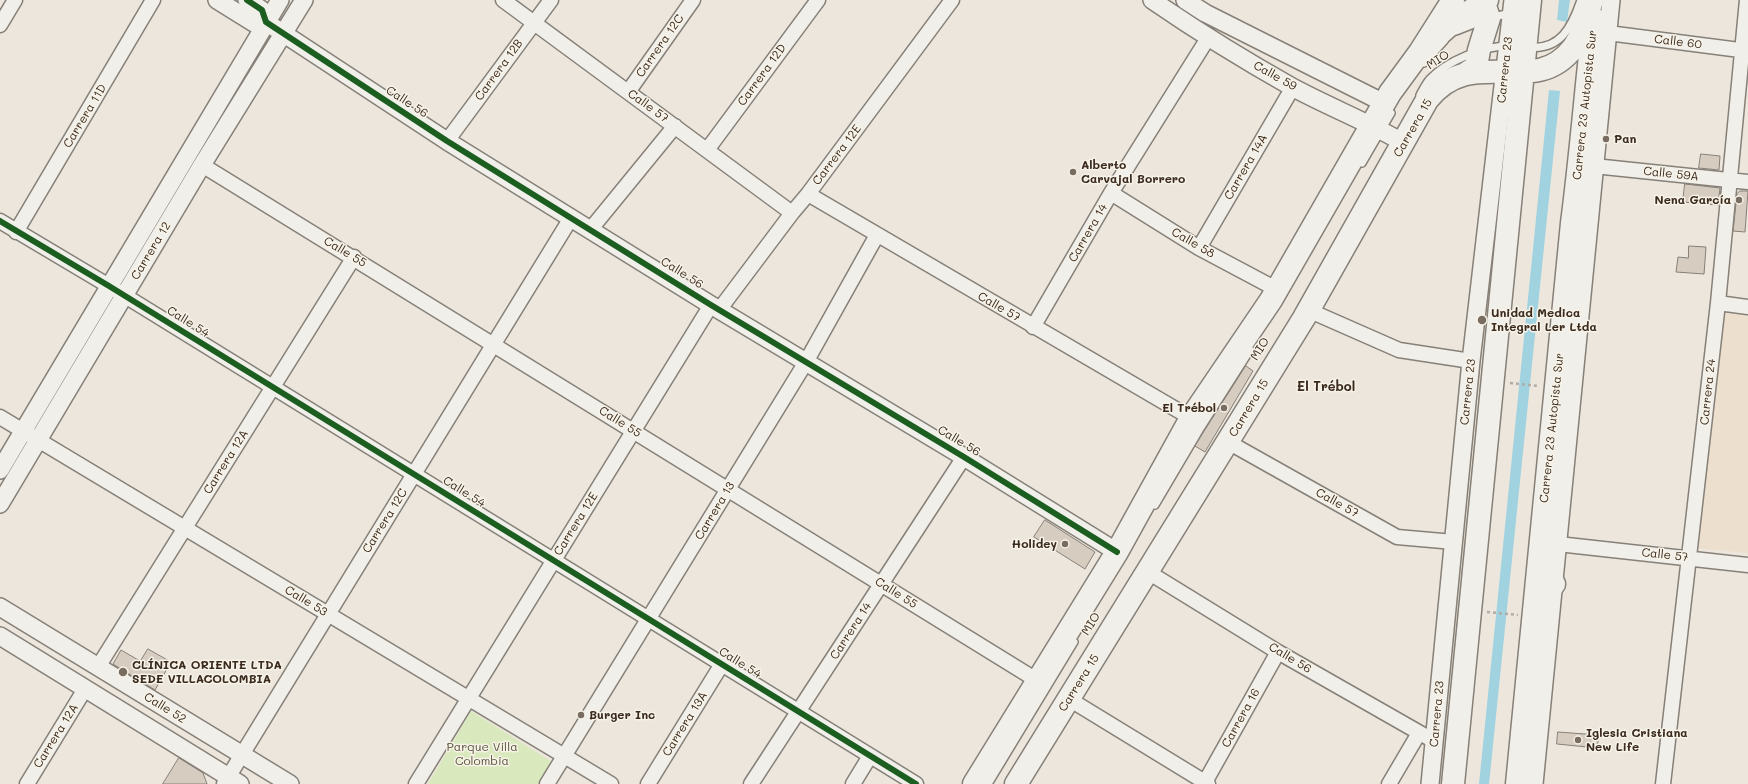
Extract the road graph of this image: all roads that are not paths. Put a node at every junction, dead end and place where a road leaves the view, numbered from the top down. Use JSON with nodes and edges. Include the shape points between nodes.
{"nodes":[{"id":1,"x":15,"y":0,"type":"edge"},
{"id":2,"x":153,"y":0,"type":"edge"},
{"id":3,"x":217,"y":0,"type":"edge"},
{"id":4,"x":246,"y":0,"type":"edge"},
{"id":5,"x":280,"y":0,"type":"edge"},
{"id":6,"x":304,"y":0,"type":"edge"},
{"id":7,"x":503,"y":0,"type":"edge"},
{"id":8,"x":551,"y":0,"type":"edge"},
{"id":9,"x":693,"y":0,"type":"edge"},
{"id":10,"x":818,"y":0,"type":"edge"},
{"id":11,"x":952,"y":0,"type":"edge"},
{"id":12,"x":1152,"y":0,"type":"edge"},
{"id":13,"x":1185,"y":0,"type":"edge"},
{"id":14,"x":1453,"y":0,"type":"edge"},
{"id":15,"x":1581,"y":0,"type":"edge"},
{"id":16,"x":1592,"y":0,"type":"edge"},
{"id":17,"x":1596,"y":0,"type":"edge"},
{"id":18,"x":1611,"y":0,"type":"edge"},
{"id":19,"x":1747,"y":0,"type":"edge"},
{"id":20,"x":1485,"y":5,"type":"edge"},
{"id":21,"x":1522,"y":5,"type":"edge"},
{"id":22,"x":1204,"y":13,"type":"junction"},
{"id":23,"x":264,"y":16,"type":"junction"},
{"id":24,"x":535,"y":22,"type":"junction"},
{"id":25,"x":0,"y":25,"type":"edge"},
{"id":26,"x":283,"y":33,"type":"junction"},
{"id":27,"x":1608,"y":33,"type":"junction"},
{"id":28,"x":1202,"y":34,"type":"junction"},
{"id":29,"x":1516,"y":46,"type":"junction"},
{"id":30,"x":1479,"y":50,"type":"junction"},
{"id":31,"x":1744,"y":50,"type":"edge"},
{"id":32,"x":1420,"y":60,"type":"junction"},
{"id":33,"x":1468,"y":72,"type":"junction"},
{"id":34,"x":1514,"y":72,"type":"junction"},
{"id":35,"x":1293,"y":87,"type":"junction"},
{"id":36,"x":628,"y":92,"type":"junction"},
{"id":37,"x":1418,"y":99,"type":"dead end"},
{"id":38,"x":1389,"y":106,"type":"junction"},
{"id":39,"x":675,"y":126,"type":"junction"},
{"id":40,"x":1377,"y":128,"type":"junction"},
{"id":41,"x":1400,"y":138,"type":"junction"},
{"id":42,"x":447,"y":141,"type":"junction"},
{"id":43,"x":707,"y":150,"type":"junction"},
{"id":44,"x":202,"y":165,"type":"junction"},
{"id":45,"x":1589,"y":167,"type":"junction"},
{"id":46,"x":1359,"y":168,"type":"dead end"},
{"id":47,"x":1379,"y":170,"type":"dead end"},
{"id":48,"x":1729,"y":180,"type":"junction"},
{"id":49,"x":1748,"y":182,"type":"edge"},
{"id":50,"x":1110,"y":193,"type":"junction"},
{"id":51,"x":808,"y":194,"type":"junction"},
{"id":52,"x":1592,"y":201,"type":"junction"},
{"id":53,"x":792,"y":213,"type":"junction"},
{"id":54,"x":572,"y":218,"type":"junction"},
{"id":55,"x":0,"y":221,"type":"edge"},
{"id":56,"x":1572,"y":223,"type":"junction"},
{"id":57,"x":590,"y":230,"type":"junction"},
{"id":58,"x":16,"y":232,"type":"junction"},
{"id":59,"x":877,"y":235,"type":"junction"},
{"id":60,"x":1199,"y":248,"type":"junction"},
{"id":61,"x":354,"y":257,"type":"junction"},
{"id":62,"x":109,"y":286,"type":"junction"},
{"id":63,"x":1278,"y":290,"type":"junction"},
{"id":64,"x":124,"y":296,"type":"junction"},
{"id":65,"x":1718,"y":303,"type":"junction"},
{"id":66,"x":715,"y":307,"type":"junction"},
{"id":67,"x":1748,"y":307,"type":"edge"},
{"id":68,"x":1308,"y":310,"type":"junction"},
{"id":69,"x":1033,"y":327,"type":"junction"},
{"id":70,"x":1254,"y":343,"type":"dead end"},
{"id":71,"x":494,"y":344,"type":"junction"},
{"id":72,"x":1471,"y":361,"type":"junction"},
{"id":73,"x":806,"y":362,"type":"junction"},
{"id":74,"x":273,"y":387,"type":"junction"},
{"id":75,"x":0,"y":417,"type":"edge"},
{"id":76,"x":1191,"y":418,"type":"junction"},
{"id":77,"x":23,"y":431,"type":"junction"},
{"id":78,"x":633,"y":431,"type":"junction"},
{"id":79,"x":38,"y":440,"type":"junction"},
{"id":80,"x":1228,"y":442,"type":"junction"},
{"id":81,"x":964,"y":457,"type":"junction"},
{"id":82,"x":0,"y":470,"type":"edge"},
{"id":83,"x":414,"y":474,"type":"junction"},
{"id":84,"x":728,"y":489,"type":"junction"},
{"id":85,"x":0,"y":504,"type":"edge"},
{"id":86,"x":1153,"y":509,"type":"dead end"},
{"id":87,"x":1544,"y":513,"type":"junction"},
{"id":88,"x":185,"y":528,"type":"junction"},
{"id":89,"x":1558,"y":541,"type":"junction"},
{"id":90,"x":1454,"y":542,"type":"junction"},
{"id":91,"x":1117,"y":552,"type":"junction"},
{"id":92,"x":1689,"y":558,"type":"junction"},
{"id":93,"x":554,"y":561,"type":"junction"},
{"id":94,"x":1748,"y":564,"type":"edge"},
{"id":95,"x":1148,"y":572,"type":"junction"},
{"id":96,"x":882,"y":584,"type":"junction"},
{"id":97,"x":1554,"y":584,"type":"junction"},
{"id":98,"x":0,"y":607,"type":"edge"},
{"id":99,"x":1524,"y":612,"type":"junction"},
{"id":100,"x":328,"y":614,"type":"junction"},
{"id":101,"x":649,"y":619,"type":"junction"},
{"id":102,"x":1080,"y":632,"type":"dead end"},
{"id":103,"x":0,"y":636,"type":"edge"},
{"id":104,"x":1278,"y":652,"type":"junction"},
{"id":105,"x":722,"y":664,"type":"junction"},
{"id":106,"x":98,"y":667,"type":"junction"},
{"id":107,"x":1038,"y":681,"type":"junction"},
{"id":108,"x":85,"y":689,"type":"junction"},
{"id":109,"x":469,"y":698,"type":"junction"},
{"id":110,"x":1069,"y":699,"type":"junction"},
{"id":111,"x":799,"y":711,"type":"junction"},
{"id":112,"x":1419,"y":733,"type":"junction"},
{"id":113,"x":1434,"y":741,"type":"junction"},
{"id":114,"x":242,"y":755,"type":"junction"},
{"id":115,"x":564,"y":756,"type":"junction"},
{"id":116,"x":870,"y":756,"type":"junction"},
{"id":117,"x":231,"y":782,"type":"edge"},
{"id":118,"x":1206,"y":783,"type":"edge"},
{"id":119,"x":26,"y":784,"type":"edge"},
{"id":120,"x":290,"y":784,"type":"edge"},
{"id":121,"x":416,"y":784,"type":"edge"},
{"id":122,"x":547,"y":784,"type":"edge"},
{"id":123,"x":611,"y":784,"type":"edge"},
{"id":124,"x":648,"y":784,"type":"edge"},
{"id":125,"x":751,"y":784,"type":"edge"},
{"id":126,"x":853,"y":784,"type":"edge"},
{"id":127,"x":916,"y":784,"type":"edge"},
{"id":128,"x":974,"y":784,"type":"edge"},
{"id":129,"x":988,"y":784,"type":"edge"},
{"id":130,"x":1016,"y":784,"type":"edge"},
{"id":131,"x":1389,"y":784,"type":"edge"},
{"id":132,"x":1430,"y":784,"type":"edge"},
{"id":133,"x":1453,"y":784,"type":"edge"},
{"id":134,"x":1517,"y":784,"type":"edge"},
{"id":135,"x":1534,"y":784,"type":"edge"},
{"id":136,"x":1663,"y":784,"type":"edge"}],
"edges":[{"from":1,"to":25,"type":"street"},
{"from":2,"to":58,"type":"street","name":"Carrera 11D"},
{"from":3,"to":23,"type":"street","name":"Calle 56","via":[[254,23]]},
{"from":4,"to":23,"type":"street","name":"Calle 56"},
{"from":5,"to":23,"type":"street","name":"Carrera 12"},
{"from":6,"to":26,"type":"street","name":"Carrera 12"},
{"from":7,"to":24,"type":"street","name":"Calle 57"},
{"from":8,"to":24,"type":"street","name":"Carrera 12B"},
{"from":9,"to":36,"type":"street","name":"Carrera 12C"},
{"from":10,"to":43,"type":"street","name":"Carrera 12D"},
{"from":11,"to":51,"type":"street","name":"Carrera 12E"},
{"from":12,"to":28,"type":"street","name":"Calle 59"},
{"from":13,"to":22,"type":"street","name":"Calle 59"},
{"from":14,"to":32,"type":"main road"},
{"from":15,"to":29,"type":"lane","name":"MIO","via":[[1566,32],[1552,44],[1540,48]]},
{"from":16,"to":34,"type":"main road","name":"Carrera 15","via":[[1580,35],[1565,57],[1539,71]]},
{"from":17,"to":45,"type":"main road","name":"Carrera 23 Autopista Sur","via":[[1588,65]]},
{"from":18,"to":27,"type":"street"},
{"from":19,"to":31,"type":"street","name":"Carrera 24"},
{"from":20,"to":21,"type":"lane"},
{"from":20,"to":30,"type":"main road"},
{"from":20,"to":32,"type":"main road","via":[[1452,23]]},
{"from":21,"to":29,"type":"main road"},
{"from":22,"to":28,"type":"street"},
{"from":22,"to":38,"type":"street","name":"Calle 59"},
{"from":23,"to":26,"type":"street","name":"Calle 56"},
{"from":23,"to":62,"type":"street","name":"Carrera 12"},
{"from":24,"to":36,"type":"street","name":"Calle 57"},
{"from":24,"to":42,"type":"street","name":"Carrera 12B"},
{"from":26,"to":42,"type":"street","name":"Calle 56"},
{"from":26,"to":44,"type":"street","name":"Carrera 12"},
{"from":27,"to":31,"type":"street","name":"Calle 60"},
{"from":27,"to":45,"type":"street"},
{"from":28,"to":35,"type":"street","name":"Calle 59"},
{"from":28,"to":50,"type":"street","name":"Carrera 14"},
{"from":29,"to":30,"type":"lane","name":"MIO","via":[[1494,46]]},
{"from":29,"to":34,"type":"main road"},
{"from":30,"to":33,"type":"main road","via":[[1476,67]]},
{"from":30,"to":37,"type":"lane","name":"MIO","via":[[1428,80]]},
{"from":31,"to":48,"type":"street","name":"Carrera 24"},
{"from":32,"to":38,"type":"main road","via":[[1390,93]]},
{"from":33,"to":34,"type":"main road","name":"Carrera 15"},
{"from":33,"to":41,"type":"main road","name":"Carrera 15","via":[[1452,78],[1434,92]]},
{"from":34,"to":72,"type":"street","name":"Carrera 23"},
{"from":34,"to":133,"type":"main road"},
{"from":35,"to":40,"type":"street","name":"Calle 59"},
{"from":35,"to":60,"type":"street","name":"Carrera 14A"},
{"from":36,"to":39,"type":"street","name":"Calle 57"},
{"from":38,"to":40,"type":"main road"},
{"from":39,"to":43,"type":"street","name":"Calle 57"},
{"from":39,"to":57,"type":"street"},
{"from":40,"to":41,"type":"street","name":"Calle 59"},
{"from":40,"to":46,"type":"lane"},
{"from":40,"to":63,"type":"main road"},
{"from":41,"to":47,"type":"lane"},
{"from":41,"to":68,"type":"main road","name":"Carrera 15"},
{"from":42,"to":54,"type":"street","name":"Calle 56"},
{"from":43,"to":53,"type":"street","name":"Calle 57"},
{"from":44,"to":61,"type":"street","name":"Calle 55"},
{"from":44,"to":64,"type":"street","name":"Carrera 12"},
{"from":45,"to":48,"type":"street","name":"Calle 59A"},
{"from":45,"to":52,"type":"street"},
{"from":45,"to":56,"type":"main road","name":"Carrera 23 Autopista Sur"},
{"from":48,"to":49,"type":"street","name":"Calle 59A"},
{"from":48,"to":65,"type":"street","name":"Carrera 24"},
{"from":50,"to":60,"type":"street","name":"Calle 58"},
{"from":50,"to":69,"type":"street","name":"Carrera 14"},
{"from":51,"to":53,"type":"street","name":"Carrera 12E"},
{"from":51,"to":59,"type":"street","name":"Calle 57"},
{"from":52,"to":56,"type":"main road"},
{"from":52,"to":89,"type":"street"},
{"from":53,"to":66,"type":"street","name":"Carrera 12E"},
{"from":54,"to":57,"type":"street","name":"Calle 56"},
{"from":54,"to":71,"type":"street","name":"Carrera 12C"},
{"from":55,"to":58,"type":"street","name":"Calle 54"},
{"from":56,"to":87,"type":"main road","name":"Carrera 23 Autopista Sur"},
{"from":57,"to":66,"type":"street","name":"Calle 56"},
{"from":58,"to":62,"type":"street","name":"Calle 54"},
{"from":59,"to":69,"type":"street","name":"Calle 57"},
{"from":59,"to":73,"type":"street","name":"Carrera 13"},
{"from":60,"to":63,"type":"street","name":"Calle 58"},
{"from":61,"to":71,"type":"street","name":"Calle 55"},
{"from":61,"to":74,"type":"street","name":"Carrera 12A"},
{"from":62,"to":64,"type":"street","name":"Calle 54"},
{"from":62,"to":77,"type":"street","name":"Carrera 12"},
{"from":63,"to":76,"type":"main road"},
{"from":64,"to":74,"type":"street","name":"Calle 54"},
{"from":64,"to":79,"type":"street","name":"Carrera 12"},
{"from":65,"to":67,"type":"street"},
{"from":65,"to":92,"type":"street","name":"Carrera 24"},
{"from":66,"to":73,"type":"street","name":"Calle 56"},
{"from":66,"to":78,"type":"street","name":"Carrera 12E"},
{"from":68,"to":72,"type":"street","via":[[1399,350]]},
{"from":68,"to":80,"type":"main road","name":"Carrera 15"},
{"from":69,"to":76,"type":"street","name":"Calle 57"},
{"from":70,"to":86,"type":"lane","name":"MIO"},
{"from":71,"to":78,"type":"street","name":"Calle 55"},
{"from":71,"to":83,"type":"street","name":"Carrera 12C"},
{"from":72,"to":90,"type":"street","name":"Carrera 23"},
{"from":73,"to":81,"type":"street","name":"Calle 56"},
{"from":73,"to":84,"type":"street","name":"Carrera 13"},
{"from":74,"to":83,"type":"street","name":"Calle 54"},
{"from":74,"to":88,"type":"street","name":"Carrera 12A"},
{"from":75,"to":77,"type":"street","name":"Calle 53"},
{"from":76,"to":91,"type":"main road"},
{"from":77,"to":79,"type":"street","name":"Calle 53"},
{"from":77,"to":82,"type":"street","name":"Carrera 12"},
{"from":78,"to":84,"type":"street","name":"Calle 55"},
{"from":78,"to":93,"type":"street","name":"Carrera 12E"},
{"from":79,"to":85,"type":"street","name":"Carrera 12"},
{"from":79,"to":88,"type":"street","name":"Calle 53"},
{"from":80,"to":90,"type":"street","name":"Calle 57","via":[[1397,537]]},
{"from":80,"to":95,"type":"main road","name":"Carrera 15"},
{"from":81,"to":91,"type":"street","name":"Calle 56"},
{"from":81,"to":96,"type":"street","name":"Carrera 14"},
{"from":83,"to":93,"type":"street","name":"Calle 54"},
{"from":83,"to":100,"type":"street","name":"Carrera 12C"},
{"from":84,"to":96,"type":"street","name":"Calle 55"},
{"from":84,"to":101,"type":"street","name":"Carrera 13"},
{"from":87,"to":89,"type":"main road"},
{"from":87,"to":99,"type":"main road","name":"Carrera 23 Autopista Sur"},
{"from":88,"to":100,"type":"street","name":"Calle 53"},
{"from":88,"to":106,"type":"street","name":"Carrera 12A"},
{"from":89,"to":92,"type":"street","name":"Calle 57"},
{"from":89,"to":97,"type":"street"},
{"from":90,"to":113,"type":"street","name":"Carrera 23"},
{"from":91,"to":107,"type":"main road"},
{"from":92,"to":94,"type":"street","name":"Calle 57"},
{"from":92,"to":136,"type":"street","name":"Carrera 24"},
{"from":93,"to":101,"type":"street","name":"Calle 54"},
{"from":93,"to":109,"type":"street","name":"Carrera 12E"},
{"from":95,"to":104,"type":"street","name":"Calle 56"},
{"from":95,"to":110,"type":"main road","name":"Carrera 15"},
{"from":96,"to":107,"type":"street","name":"Calle 55"},
{"from":96,"to":111,"type":"street","name":"Carrera 14"},
{"from":97,"to":99,"type":"main road"},
{"from":97,"to":135,"type":"street"},
{"from":98,"to":106,"type":"street","name":"Calle 52"},
{"from":99,"to":134,"type":"main road","name":"Carrera 23 Autopista Sur"},
{"from":100,"to":109,"type":"street","name":"Calle 53"},
{"from":100,"to":114,"type":"street","name":"Carrera 12C"},
{"from":101,"to":105,"type":"street","name":"Calle 54"},
{"from":101,"to":115,"type":"street","name":"Carrera 13"},
{"from":102,"to":129,"type":"lane","name":"MIO"},
{"from":103,"to":108,"type":"street"},
{"from":104,"to":112,"type":"street","name":"Calle 56"},
{"from":104,"to":118,"type":"street","name":"Carrera 16"},
{"from":105,"to":111,"type":"street","name":"Calle 54"},
{"from":105,"to":124,"type":"street","name":"Carrera 13A"},
{"from":106,"to":114,"type":"street","name":"Calle 52"},
{"from":107,"to":128,"type":"main road"},
{"from":108,"to":117,"type":"street"},
{"from":108,"to":119,"type":"street","name":"Carrera 12A"},
{"from":109,"to":115,"type":"street","name":"Calle 53"},
{"from":109,"to":121,"type":"street","name":"Carrera 12E"},
{"from":110,"to":118,"type":"street"},
{"from":110,"to":130,"type":"main road","name":"Carrera 15"},
{"from":111,"to":116,"type":"street","name":"Calle 54"},
{"from":111,"to":125,"type":"street","name":"Carrera 14"},
{"from":112,"to":113,"type":"street","name":"Calle 56"},
{"from":112,"to":131,"type":"street"},
{"from":113,"to":132,"type":"street","name":"Carrera 23"},
{"from":114,"to":117,"type":"street","name":"Carrera 12C"},
{"from":114,"to":120,"type":"street","name":"Calle 52"},
{"from":115,"to":122,"type":"street","name":"Carrera 13"},
{"from":115,"to":123,"type":"street","name":"Calle 53"},
{"from":116,"to":126,"type":"street"},
{"from":116,"to":127,"type":"street","name":"Calle 54"}]}
